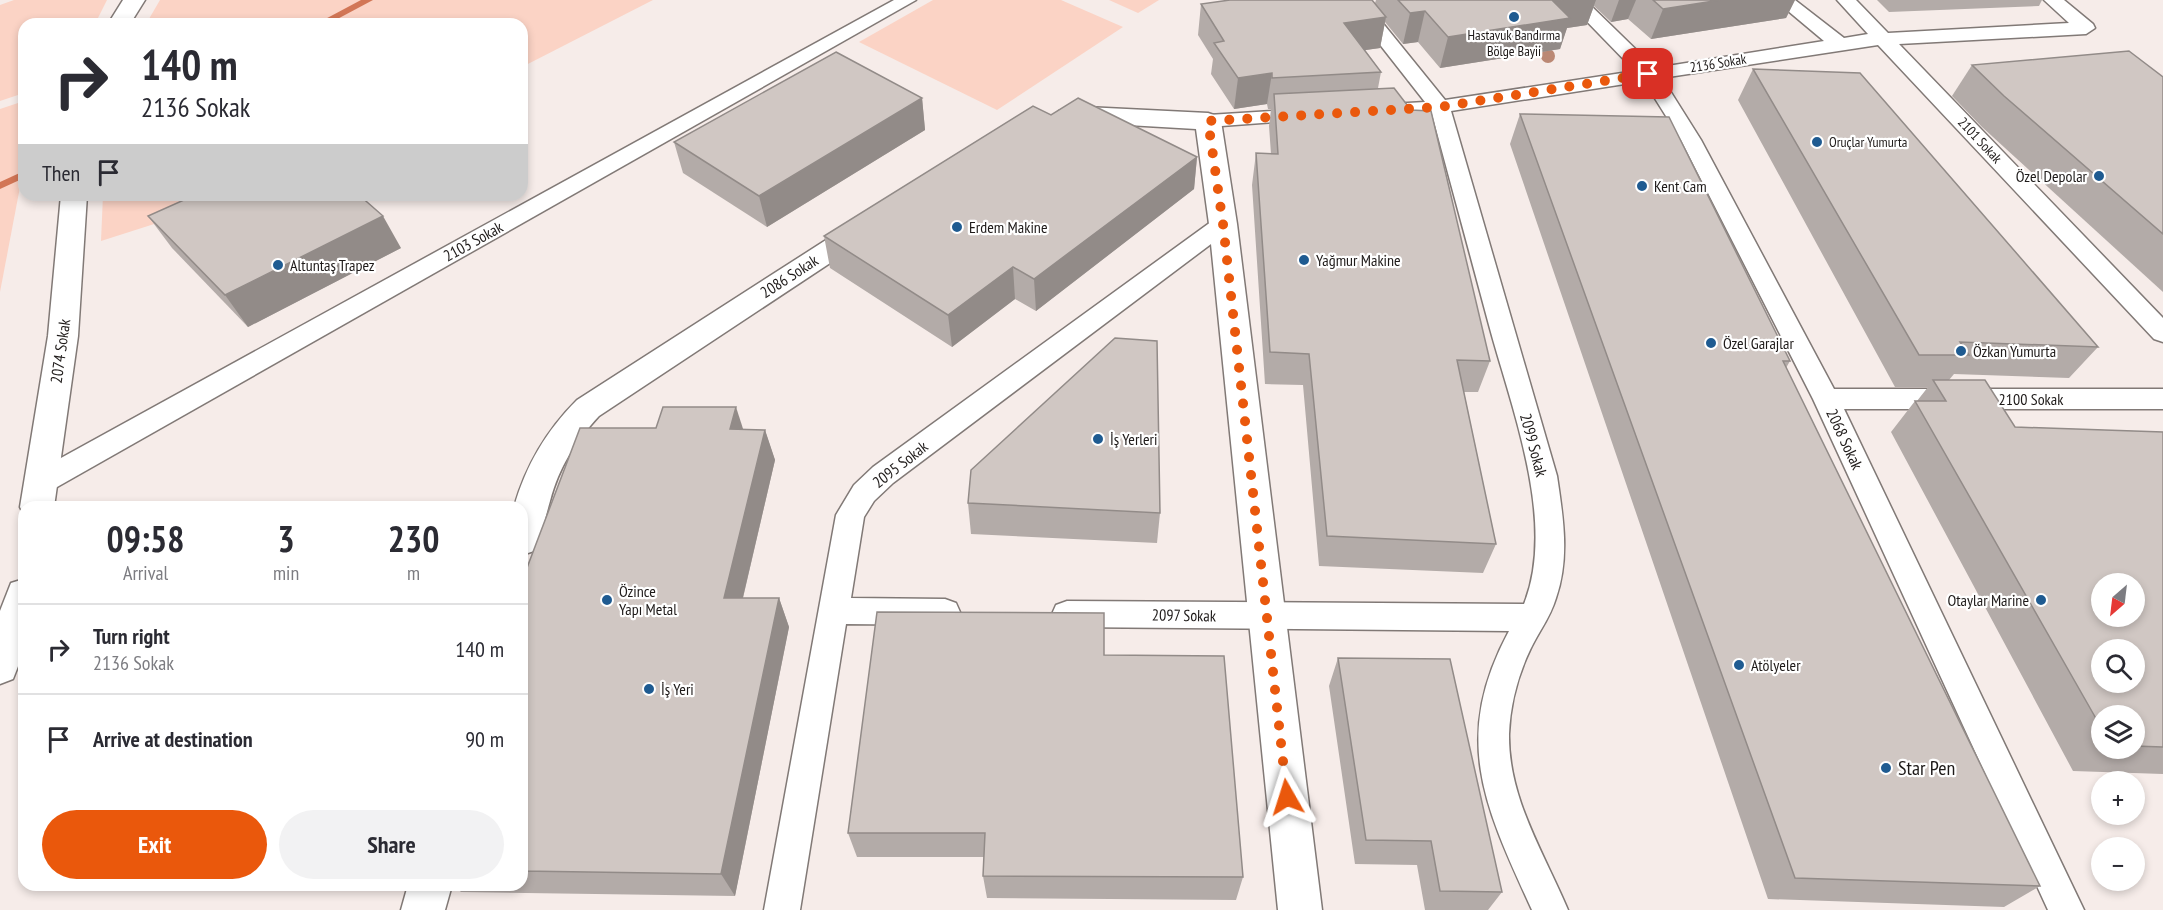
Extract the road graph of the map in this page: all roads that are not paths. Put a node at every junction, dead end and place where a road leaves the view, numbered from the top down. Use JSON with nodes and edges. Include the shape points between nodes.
{"nodes":[{"id":1,"x":134,"y":0,"type":"edge"},
{"id":2,"x":907,"y":0,"type":"edge"},
{"id":3,"x":1354,"y":0,"type":"edge"},
{"id":4,"x":1575,"y":0,"type":"edge"},
{"id":5,"x":1784,"y":0,"type":"edge"},
{"id":6,"x":1846,"y":0,"type":"edge"},
{"id":7,"x":2053,"y":0,"type":"edge"},
{"id":8,"x":123,"y":18,"type":"edge"},
{"id":9,"x":1885,"y":39,"type":"junction"},
{"id":10,"x":1839,"y":44,"type":"junction"},
{"id":11,"x":1648,"y":74,"type":"junction"},
{"id":12,"x":1440,"y":107,"type":"junction"},
{"id":13,"x":1359,"y":112,"type":"edge"},
{"id":14,"x":1324,"y":114,"type":"edge"},
{"id":15,"x":1045,"y":121,"type":"edge"},
{"id":16,"x":1208,"y":121,"type":"junction"},
{"id":17,"x":74,"y":201,"type":"edge"},
{"id":18,"x":887,"y":213,"type":"edge"},
{"id":19,"x":1223,"y":224,"type":"junction"},
{"id":20,"x":2163,"y":333,"type":"edge"},
{"id":21,"x":1826,"y":399,"type":"junction"},
{"id":22,"x":2163,"y":399,"type":"edge"},
{"id":23,"x":39,"y":495,"type":"edge"},
{"id":24,"x":528,"y":520,"type":"edge"},
{"id":25,"x":833,"y":611,"type":"junction"},
{"id":26,"x":18,"y":612,"type":"edge"},
{"id":27,"x":974,"y":613,"type":"edge"},
{"id":28,"x":1044,"y":614,"type":"edge"},
{"id":29,"x":1267,"y":616,"type":"junction"},
{"id":30,"x":1534,"y":618,"type":"junction"},
{"id":31,"x":0,"y":667,"type":"edge"},
{"id":32,"x":428,"y":891,"type":"edge"},
{"id":33,"x":423,"y":910,"type":"edge"},
{"id":34,"x":782,"y":910,"type":"edge"},
{"id":35,"x":1300,"y":910,"type":"edge"},
{"id":36,"x":1550,"y":910,"type":"edge"},
{"id":37,"x":2066,"y":910,"type":"edge"}],
"edges":[{"from":1,"to":8,"type":"street"},
{"from":2,"to":23,"type":"lane","name":"2103 Sokak"},
{"from":3,"to":12,"type":"lane","name":"2099 Sokak"},
{"from":4,"to":11,"type":"lane","name":"2068 Sokak"},
{"from":5,"to":10,"type":"lane"},
{"from":6,"to":9,"type":"lane","name":"2101 Sokak"},
{"from":7,"to":9,"type":"lane","name":"2136 Sokak","via":[[2086,28]]},
{"from":9,"to":10,"type":"lane","name":"2136 Sokak"},
{"from":9,"to":20,"type":"lane","name":"2101 Sokak"},
{"from":10,"to":11,"type":"lane","name":"2136 Sokak"},
{"from":11,"to":12,"type":"lane","name":"2136 Sokak"},
{"from":11,"to":21,"type":"lane","name":"2068 Sokak","via":[[1691,140]]},
{"from":12,"to":13,"type":"lane","name":"2136 Sokak"},
{"from":12,"to":30,"type":"lane","name":"2099 Sokak","via":[[1543,476],[1549,516],[1549,573]]},
{"from":14,"to":16,"type":"lane"},
{"from":15,"to":16,"type":"street","via":[[1103,114],[1170,122]]},
{"from":16,"to":19,"type":"street"},
{"from":17,"to":23,"type":"street","name":"2074 Sokak","via":[[63,336]]},
{"from":18,"to":24,"type":"street","name":"2086 Sokak","via":[[588,408],[568,426],[546,458]]},
{"from":19,"to":25,"type":"lane","name":"2095 Sokak","via":[[883,475],[864,493],[850,515]]},
{"from":19,"to":29,"type":"street"},
{"from":21,"to":22,"type":"lane","name":"2100 Sokak"},
{"from":21,"to":37,"type":"lane","name":"2068 Sokak"},
{"from":25,"to":27,"type":"lane"},
{"from":25,"to":34,"type":"lane","name":"2095 Sokak"},
{"from":26,"to":31,"type":"street"},
{"from":28,"to":29,"type":"lane","name":"2097 Sokak"},
{"from":29,"to":30,"type":"lane","name":"2097 Sokak"},
{"from":29,"to":35,"type":"street"},
{"from":30,"to":36,"type":"lane","name":"2099 Sokak","via":[[1513,652],[1500,693],[1493,742],[1505,806]]},
{"from":32,"to":33,"type":"street"}]}
